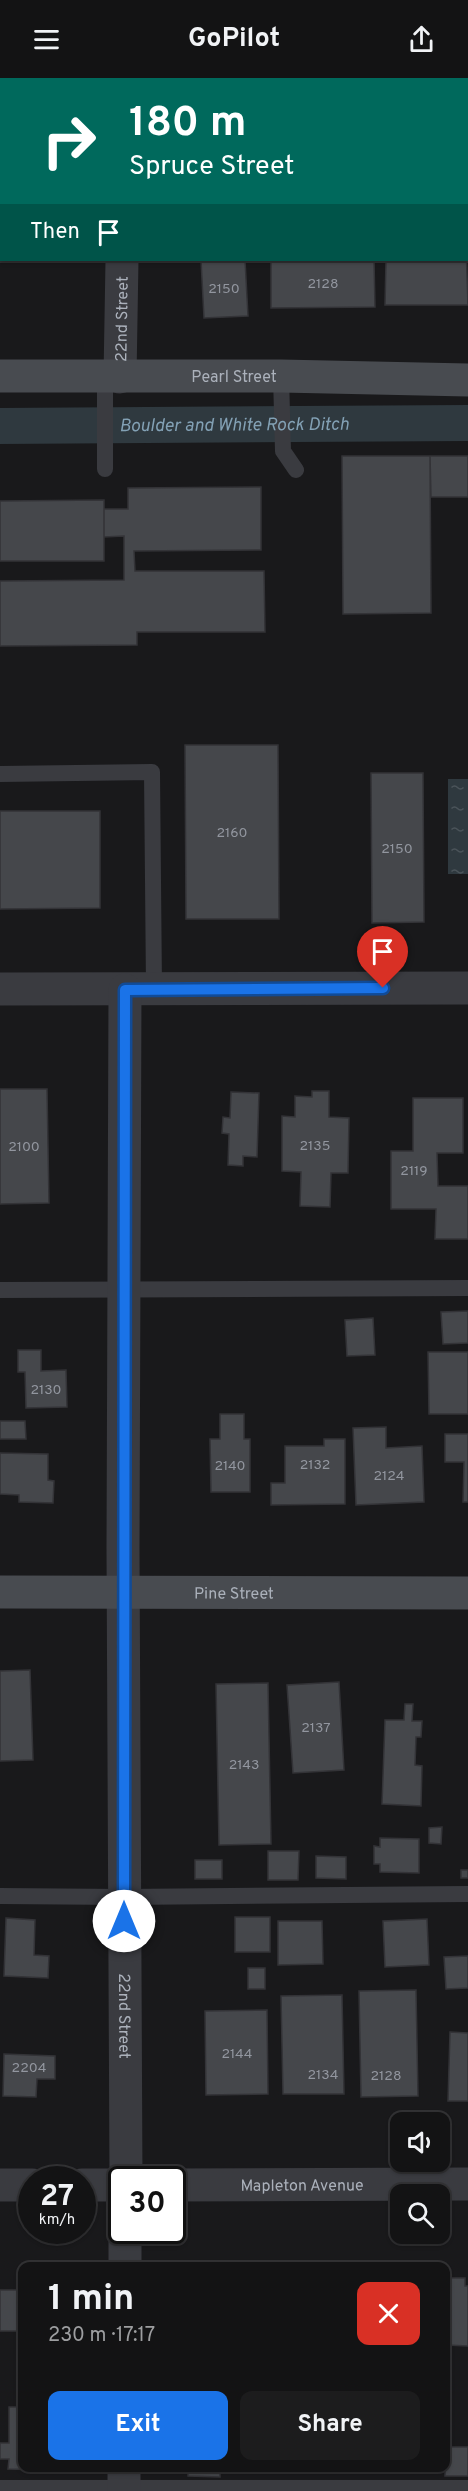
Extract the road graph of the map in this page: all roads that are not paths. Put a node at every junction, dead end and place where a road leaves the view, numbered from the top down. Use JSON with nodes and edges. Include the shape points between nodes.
{"nodes":[{"id":1,"x":122,"y":261,"type":"edge"},
{"id":2,"x":0,"y":376,"type":"edge"},
{"id":3,"x":281,"y":376,"type":"junction"},
{"id":4,"x":112,"y":377,"type":"junction"},
{"id":5,"x":468,"y":380,"type":"edge"},
{"id":6,"x":105,"y":469,"type":"dead end"},
{"id":7,"x":296,"y":470,"type":"dead end"},
{"id":8,"x":0,"y":774,"type":"edge"},
{"id":9,"x":468,"y":988,"type":"edge"},
{"id":10,"x":0,"y":989,"type":"edge"},
{"id":11,"x":139,"y":990,"type":"junction"},
{"id":12,"x":468,"y":1288,"type":"edge"},
{"id":13,"x":0,"y":1290,"type":"edge"},
{"id":14,"x":124,"y":1291,"type":"junction"},
{"id":15,"x":0,"y":1593,"type":"edge"},
{"id":16,"x":468,"y":1593,"type":"edge"},
{"id":17,"x":123,"y":1594,"type":"junction"},
{"id":18,"x":468,"y":1894,"type":"edge"},
{"id":19,"x":0,"y":1896,"type":"edge"},
{"id":20,"x":124,"y":1897,"type":"junction"},
{"id":21,"x":126,"y":2166,"type":"edge"},
{"id":22,"x":468,"y":2184,"type":"edge"},
{"id":23,"x":0,"y":2185,"type":"edge"},
{"id":24,"x":18,"y":2185,"type":"edge"},
{"id":25,"x":186,"y":2185,"type":"edge"},
{"id":26,"x":125,"y":2244,"type":"edge"},
{"id":27,"x":125,"y":2262,"type":"edge"},
{"id":28,"x":124,"y":2482,"type":"edge"},
{"id":29,"x":0,"y":2488,"type":"edge"},
{"id":30,"x":468,"y":2488,"type":"edge"}],
"edges":[{"from":1,"to":4,"type":"street","name":"22nd Street"},
{"from":2,"to":4,"type":"street","name":"Pearl Street"},
{"from":3,"to":4,"type":"street","name":"Pearl Street"},
{"from":3,"to":5,"type":"street","name":"Pearl Street"},
{"from":3,"to":7,"type":"lane","via":[[283,451]]},
{"from":4,"to":6,"type":"lane"},
{"from":8,"to":11,"type":"lane","via":[[152,772]]},
{"from":9,"to":11,"type":"street"},
{"from":10,"to":11,"type":"street"},
{"from":11,"to":14,"type":"street","name":"22nd Street"},
{"from":12,"to":14,"type":"lane"},
{"from":13,"to":14,"type":"lane"},
{"from":14,"to":17,"type":"street","name":"22nd Street"},
{"from":15,"to":17,"type":"street","name":"Pine Street"},
{"from":16,"to":17,"type":"street","name":"Pine Street"},
{"from":17,"to":20,"type":"street","name":"22nd Street"},
{"from":18,"to":20,"type":"lane"},
{"from":19,"to":20,"type":"lane"},
{"from":20,"to":21,"type":"street","name":"22nd Street"},
{"from":22,"to":25,"type":"street","name":"Mapleton Avenue"},
{"from":23,"to":24,"type":"street"},
{"from":26,"to":27,"type":"street"},
{"from":28,"to":29,"type":"lane"},
{"from":28,"to":30,"type":"lane"}]}
